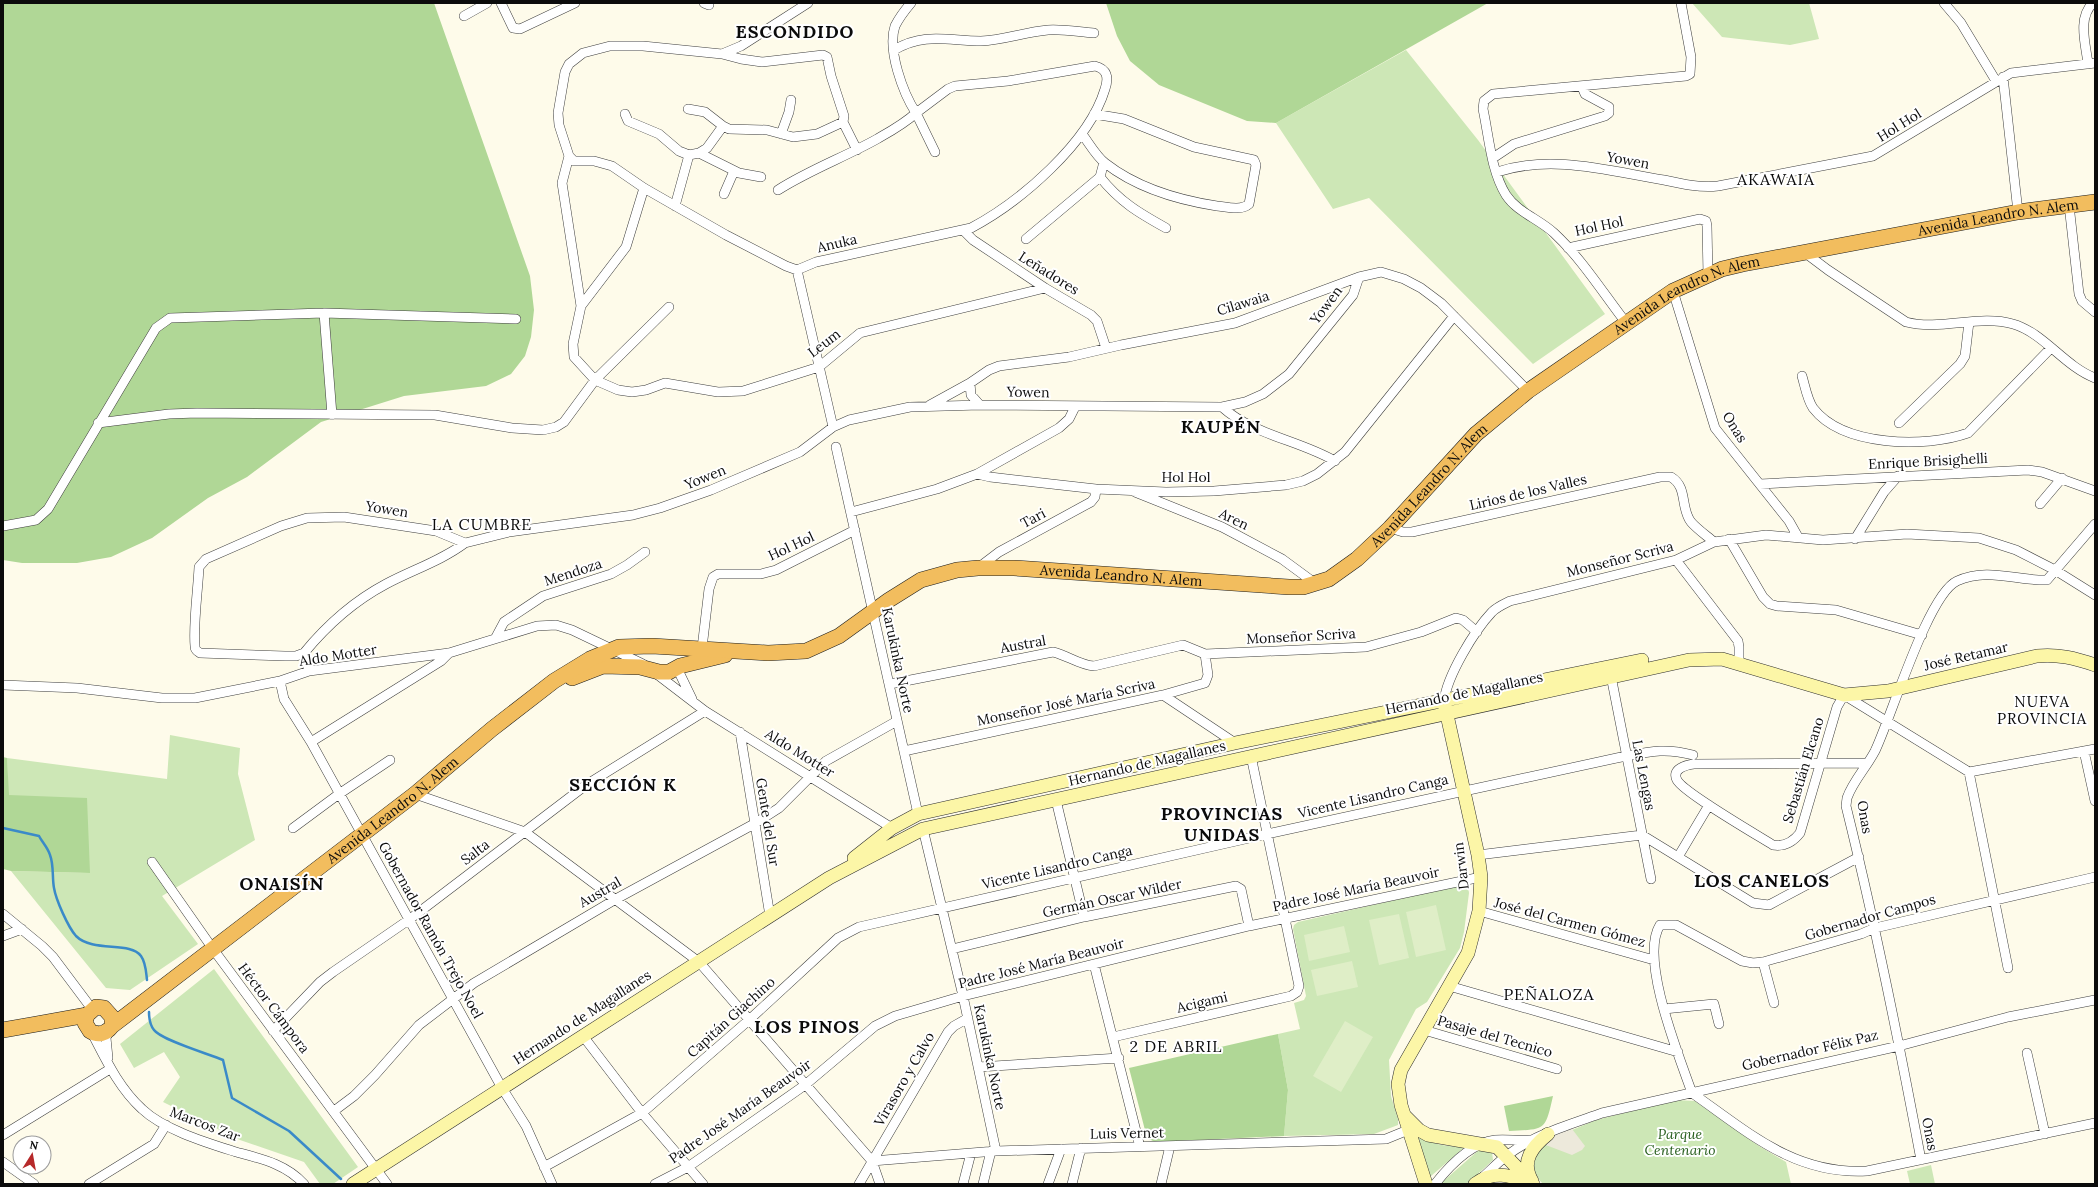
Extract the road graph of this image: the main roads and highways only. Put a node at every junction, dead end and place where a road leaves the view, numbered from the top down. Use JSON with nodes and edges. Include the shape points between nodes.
{"nodes":[{"id":1,"x":2095,"y":202,"type":"edge"},
{"id":2,"x":652,"y":646,"type":"junction"},
{"id":3,"x":673,"y":648,"type":"junction"},
{"id":4,"x":746,"y":652,"type":"junction"},
{"id":5,"x":2095,"y":656,"type":"edge"},
{"id":6,"x":1739,"y":659,"type":"junction"},
{"id":7,"x":2095,"y":665,"type":"edge"},
{"id":8,"x":678,"y":667,"type":"junction"},
{"id":9,"x":647,"y":668,"type":"junction"},
{"id":10,"x":1901,"y":684,"type":"junction"},
{"id":11,"x":1844,"y":695,"type":"joint"},
{"id":12,"x":1445,"y":707,"type":"junction"},
{"id":13,"x":517,"y":710,"type":"junction"},
{"id":14,"x":829,"y":878,"type":"junction"},
{"id":15,"x":151,"y":995,"type":"junction"},
{"id":16,"x":107,"y":1010,"type":"junction"},
{"id":17,"x":89,"y":1021,"type":"junction"},
{"id":18,"x":110,"y":1028,"type":"junction"},
{"id":19,"x":3,"y":1030,"type":"edge"},
{"id":20,"x":1403,"y":1113,"type":"junction"},
{"id":21,"x":1548,"y":1134,"type":"road end"},
{"id":22,"x":1478,"y":1182,"type":"edge"},
{"id":23,"x":353,"y":1184,"type":"edge"},
{"id":24,"x":1426,"y":1184,"type":"edge"},
{"id":25,"x":1533,"y":1184,"type":"edge"}],
"edges":[{"from":1,"to":4,"type":"highway","name":"Avenida Leandro N. Alem","via":[[2018,212],[1804,252],[1729,268],[1673,291],[1528,391],[1476,434],[1390,528],[1343,570],[1316,584],[1289,587],[1014,568],[978,568],[921,580],[839,636],[806,651],[787,654]]},
{"from":2,"to":3,"type":"highway","name":"Avenida Leandro N. Alem"},
{"from":2,"to":9,"type":"highway","via":[[642,655]]},
{"from":2,"to":13,"type":"highway","name":"Avenida Leandro N. Alem","via":[[613,649],[573,668]]},
{"from":3,"to":4,"type":"highway","name":"Avenida Leandro N. Alem"},
{"from":3,"to":8,"type":"highway","via":[[679,656]]},
{"from":4,"to":8,"type":"highway","name":"Avenida Leandro N. Alem","via":[[720,655]]},
{"from":5,"to":10,"type":"main road","name":"José Retamar","via":[[2052,647],[2036,649]]},
{"from":6,"to":10,"type":"main road","name":"Hernando de Magallanes","via":[[1847,687]]},
{"from":6,"to":11,"type":"main road","name":"Hernando de Magallanes"},
{"from":6,"to":12,"type":"main road","name":"Hernando de Magallanes","via":[[1689,660]]},
{"from":6,"to":12,"type":"main road","name":"Hernando de Magallanes","via":[[1707,651],[1666,656]]},
{"from":7,"to":10,"type":"main road","name":"José Retamar","via":[[2052,654]]},
{"from":8,"to":9,"type":"highway","name":"Avenida Leandro N. Alem","via":[[669,672]]},
{"from":9,"to":13,"type":"highway","name":"Avenida Leandro N. Alem","via":[[603,666],[574,677]]},
{"from":10,"to":11,"type":"main road","name":"José Retamar","via":[[1878,693]]},
{"from":12,"to":14,"type":"main road","name":"Hernando de Magallanes","via":[[1251,756],[923,829]]},
{"from":12,"to":14,"type":"main road","name":"Hernando de Magallanes","via":[[1235,743],[918,814],[892,828]]},
{"from":12,"to":20,"type":"main road","name":"Darwin","via":[[1478,855],[1481,877],[1479,911],[1468,953],[1407,1058],[1399,1078],[1398,1094]]},
{"from":13,"to":15,"type":"highway","name":"Avenida Leandro N. Alem","via":[[415,794]]},
{"from":14,"to":23,"type":"main road","name":"Hernando de Magallanes"},
{"from":15,"to":16,"type":"highway","name":"Avenida Leandro N. Alem"},
{"from":15,"to":18,"type":"highway","name":"Avenida Leandro N. Alem"},
{"from":16,"to":17,"type":"highway","name":"Avenida Leandro N. Alem","via":[[100,1007]]},
{"from":16,"to":18,"type":"highway","via":[[112,1017]]},
{"from":17,"to":18,"type":"highway","name":"Avenida Leandro N. Alem","via":[[99,1034]]},
{"from":17,"to":19,"type":"highway","name":"Avenida Leandro N. Alem","via":[[40,1024]]},
{"from":20,"to":24,"type":"main road","name":"Darwin"},
{"from":20,"to":25,"type":"main road","via":[[1411,1123],[1428,1135],[1497,1147]]},
{"from":21,"to":25,"type":"main road","via":[[1532,1149],[1529,1156],[1528,1171]]},
{"from":22,"to":25,"type":"main road","via":[[1502,1174]]}]}
